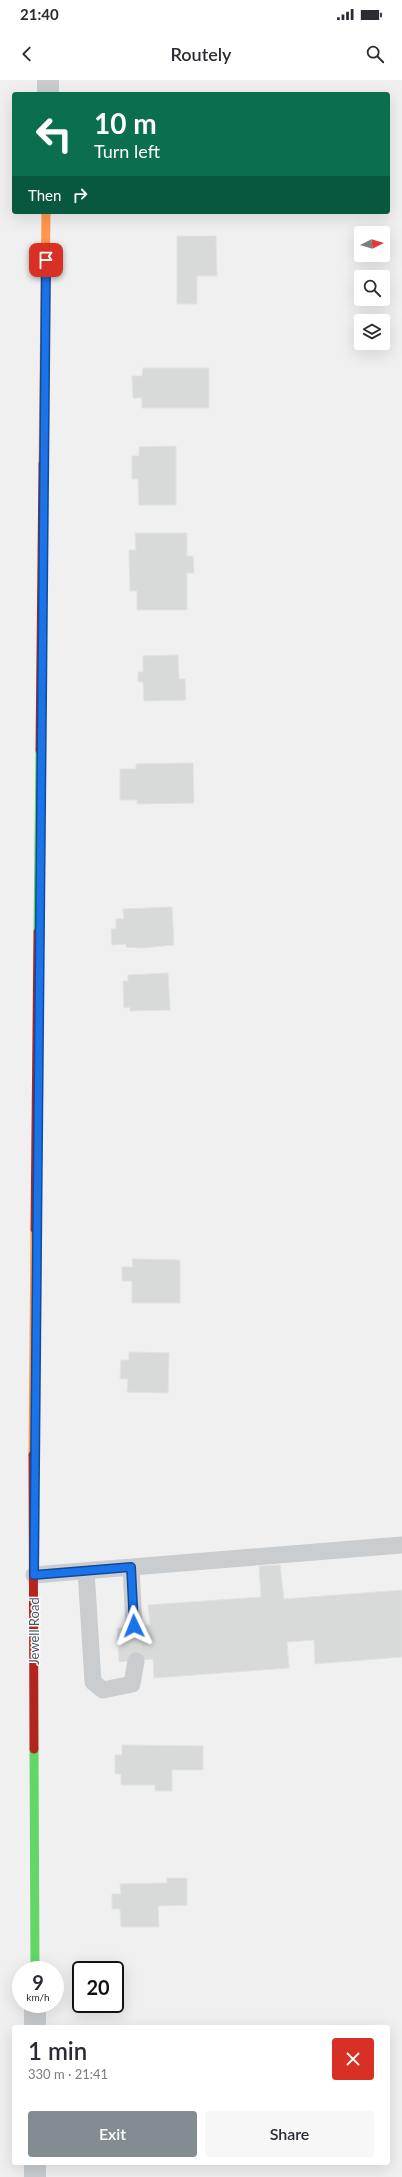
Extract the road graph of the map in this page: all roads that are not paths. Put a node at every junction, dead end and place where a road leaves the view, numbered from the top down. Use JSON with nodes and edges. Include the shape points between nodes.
{"nodes":[{"id":1,"x":48,"y":80,"type":"edge"},
{"id":2,"x":48,"y":92,"type":"edge"},
{"id":3,"x":46,"y":214,"type":"edge"},
{"id":4,"x":402,"y":1545,"type":"edge"},
{"id":5,"x":131,"y":1567,"type":"junction"},
{"id":6,"x":86,"y":1571,"type":"junction"},
{"id":7,"x":34,"y":1575,"type":"junction"},
{"id":8,"x":134,"y":1626,"type":"dead end"},
{"id":9,"x":136,"y":1660,"type":"dead end"},
{"id":10,"x":35,"y":1961,"type":"edge"},
{"id":11,"x":35,"y":2013,"type":"edge"},
{"id":12,"x":35,"y":2025,"type":"edge"},
{"id":13,"x":35,"y":2165,"type":"edge"},
{"id":14,"x":35,"y":2177,"type":"edge"}],
"edges":[{"from":1,"to":2,"type":"street"},
{"from":3,"to":7,"type":"street","name":"Jewell Road"},
{"from":4,"to":5,"type":"lane"},
{"from":5,"to":6,"type":"lane"},
{"from":5,"to":8,"type":"lane"},
{"from":6,"to":7,"type":"lane"},
{"from":6,"to":9,"type":"lane","via":[[93,1682],[103,1690],[132,1684]]},
{"from":7,"to":10,"type":"street","name":"Jewell Road"},
{"from":11,"to":12,"type":"street"},
{"from":13,"to":14,"type":"street"}]}
